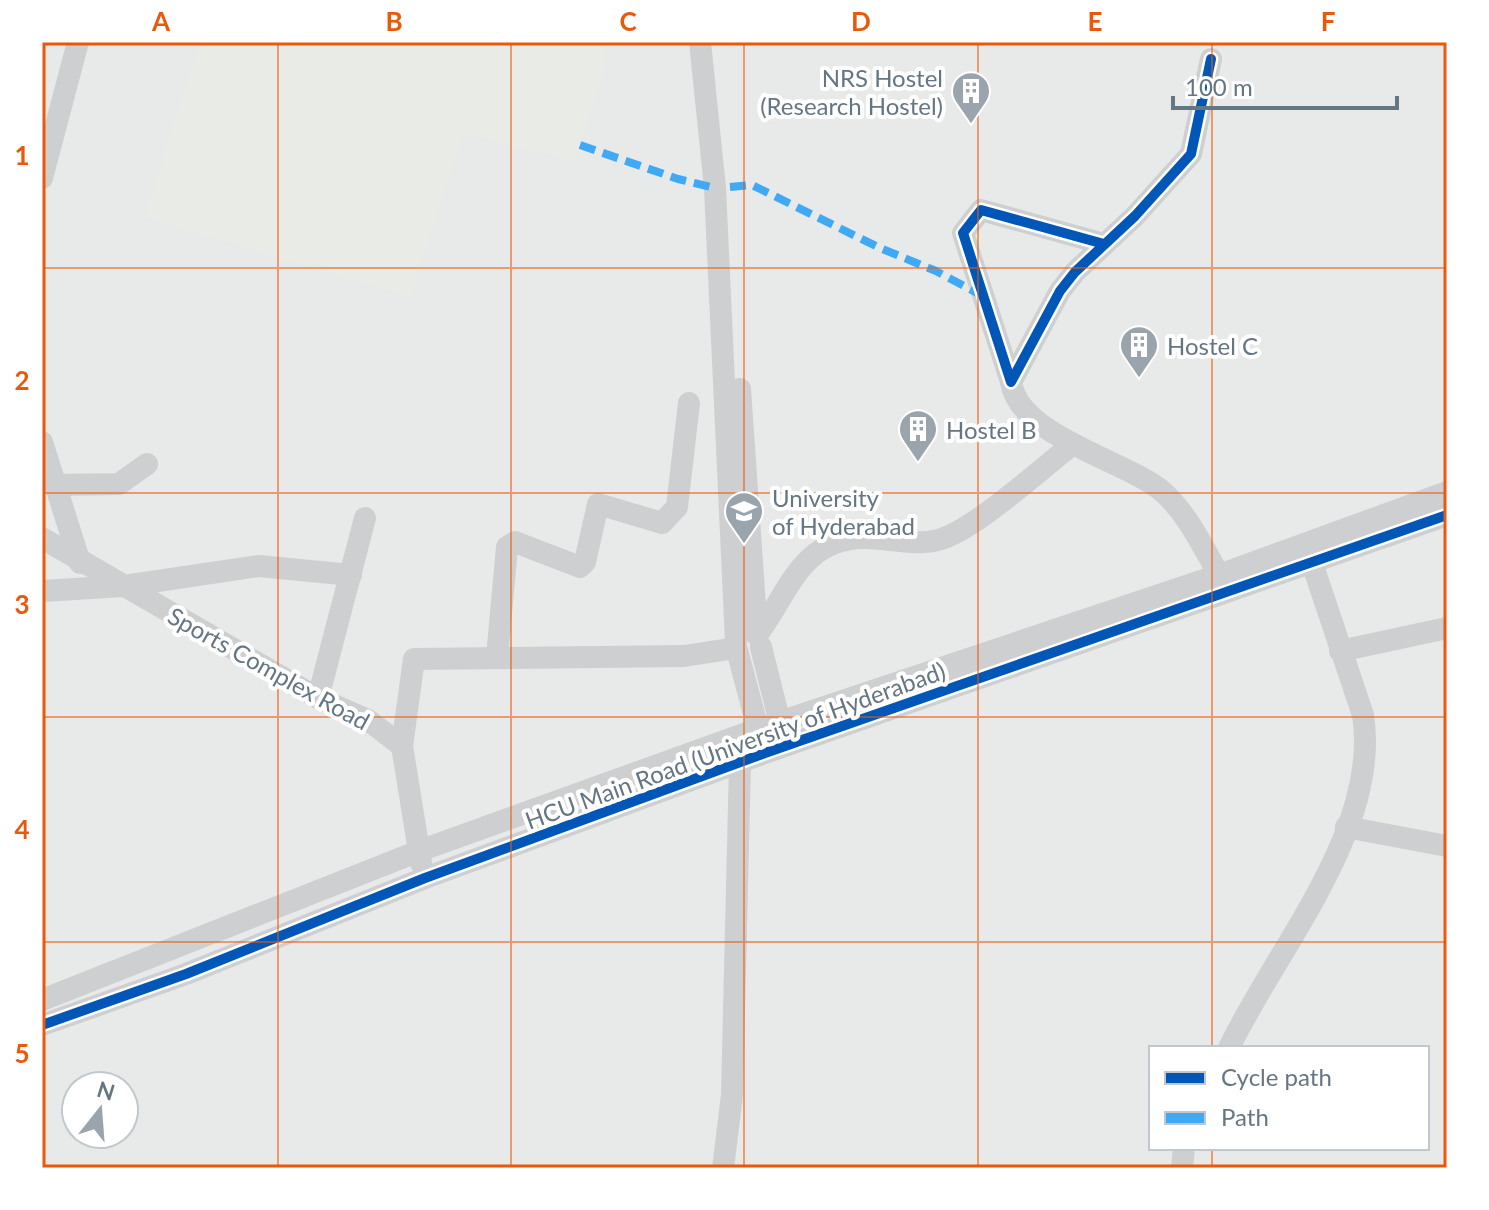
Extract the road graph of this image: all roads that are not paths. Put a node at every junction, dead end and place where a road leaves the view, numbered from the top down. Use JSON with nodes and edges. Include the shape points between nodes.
{"nodes":[{"id":1,"x":78,"y":42,"type":"edge"},
{"id":2,"x":700,"y":42,"type":"edge"},
{"id":3,"x":715,"y":42,"type":"edge"},
{"id":4,"x":1211,"y":59,"type":"dead end"},
{"id":5,"x":52,"y":101,"type":"edge"},
{"id":6,"x":42,"y":178,"type":"edge"},
{"id":7,"x":723,"y":188,"type":"junction"},
{"id":8,"x":1104,"y":244,"type":"junction"},
{"id":9,"x":1011,"y":382,"type":"junction"},
{"id":10,"x":689,"y":403,"type":"dead end"},
{"id":11,"x":42,"y":442,"type":"edge"},
{"id":12,"x":1072,"y":445,"type":"junction"},
{"id":13,"x":147,"y":464,"type":"dead end"},
{"id":14,"x":55,"y":485,"type":"junction"},
{"id":15,"x":1447,"y":492,"type":"edge"},
{"id":16,"x":1447,"y":515,"type":"edge"},
{"id":17,"x":365,"y":518,"type":"dead end"},
{"id":18,"x":43,"y":543,"type":"edge"},
{"id":19,"x":1309,"y":553,"type":"junction"},
{"id":20,"x":80,"y":563,"type":"junction"},
{"id":21,"x":351,"y":575,"type":"junction"},
{"id":22,"x":1219,"y":575,"type":"junction"},
{"id":23,"x":124,"y":586,"type":"junction"},
{"id":24,"x":42,"y":591,"type":"edge"},
{"id":25,"x":1447,"y":628,"type":"edge"},
{"id":26,"x":746,"y":645,"type":"junction"},
{"id":27,"x":1340,"y":651,"type":"junction"},
{"id":28,"x":497,"y":657,"type":"junction"},
{"id":29,"x":318,"y":698,"type":"junction"},
{"id":30,"x":778,"y":723,"type":"junction"},
{"id":31,"x":756,"y":730,"type":"junction"},
{"id":32,"x":787,"y":745,"type":"junction"},
{"id":33,"x":402,"y":746,"type":"junction"},
{"id":34,"x":765,"y":753,"type":"junction"},
{"id":35,"x":740,"y":763,"type":"junction"},
{"id":36,"x":1346,"y":827,"type":"junction"},
{"id":37,"x":1447,"y":846,"type":"edge"},
{"id":38,"x":419,"y":851,"type":"junction"},
{"id":39,"x":425,"y":878,"type":"junction"},
{"id":40,"x":42,"y":1000,"type":"edge"},
{"id":41,"x":42,"y":1025,"type":"edge"},
{"id":42,"x":1230,"y":1046,"type":"edge"},
{"id":43,"x":723,"y":1168,"type":"edge"}],
"edges":[{"from":1,"to":5,"type":"street"},
{"from":2,"to":7,"type":"street"},
{"from":3,"to":7,"type":"street"},
{"from":4,"to":8,"type":"street","via":[[1191,154]]},
{"from":5,"to":6,"type":"street"},
{"from":7,"to":26,"type":"street","via":[[750,573]]},
{"from":8,"to":9,"type":"street","via":[[1060,291]]},
{"from":8,"to":9,"type":"street","via":[[981,210],[963,233]]},
{"from":9,"to":12,"type":"street","via":[[1013,397]]},
{"from":10,"to":28,"type":"street","via":[[677,507],[662,523],[598,504],[580,567],[515,542],[507,547]]},
{"from":11,"to":14,"type":"street"},
{"from":12,"to":22,"type":"street","via":[[1163,491]]},
{"from":12,"to":26,"type":"street","via":[[965,526],[936,541],[860,538],[818,551],[798,568]]},
{"from":13,"to":14,"type":"street","via":[[119,484]]},
{"from":14,"to":20,"type":"street"},
{"from":15,"to":19,"type":"street","name":"HCU Main Road (University of Hyderabad)"},
{"from":16,"to":19,"type":"street","name":"HCU Main Road (University of Hyderabad)"},
{"from":17,"to":21,"type":"street"},
{"from":18,"to":20,"type":"street","name":"Sports Complex Road"},
{"from":19,"to":22,"type":"street","name":"HCU Main Road (University of Hyderabad)"},
{"from":19,"to":27,"type":"street"},
{"from":19,"to":32,"type":"street","name":"HCU Main Road (University of Hyderabad)"},
{"from":20,"to":23,"type":"street","name":"Sports Complex Road"},
{"from":21,"to":23,"type":"street","via":[[259,566]]},
{"from":21,"to":29,"type":"street"},
{"from":22,"to":30,"type":"street","name":"HCU Main Road (University of Hyderabad)"},
{"from":23,"to":24,"type":"street"},
{"from":23,"to":29,"type":"street","name":"Sports Complex Road"},
{"from":25,"to":27,"type":"street"},
{"from":26,"to":28,"type":"street","via":[[684,656]]},
{"from":26,"to":30,"type":"street"},
{"from":26,"to":31,"type":"street"},
{"from":27,"to":36,"type":"street","via":[[1366,739],[1362,779]]},
{"from":28,"to":33,"type":"street","via":[[414,659]]},
{"from":29,"to":33,"type":"street","name":"Sports Complex Road","via":[[368,720]]},
{"from":30,"to":31,"type":"street","name":"HCU Main Road (University of Hyderabad)"},
{"from":30,"to":32,"type":"street"},
{"from":31,"to":34,"type":"street"},
{"from":31,"to":38,"type":"street","name":"HCU Main Road (University of Hyderabad)"},
{"from":32,"to":34,"type":"street","name":"HCU Main Road (University of Hyderabad)"},
{"from":33,"to":38,"type":"street"},
{"from":34,"to":35,"type":"street","name":"HCU Main Road (University of Hyderabad)"},
{"from":35,"to":39,"type":"street","name":"HCU Main Road (University of Hyderabad)"},
{"from":35,"to":43,"type":"street","via":[[732,1095]]},
{"from":36,"to":37,"type":"street"},
{"from":36,"to":42,"type":"street","via":[[1303,918]]},
{"from":38,"to":39,"type":"street"},
{"from":38,"to":40,"type":"street","name":"HCU Main Road (University of Hyderabad)"},
{"from":39,"to":41,"type":"street","name":"HCU Main Road (University of Hyderabad)"}]}
